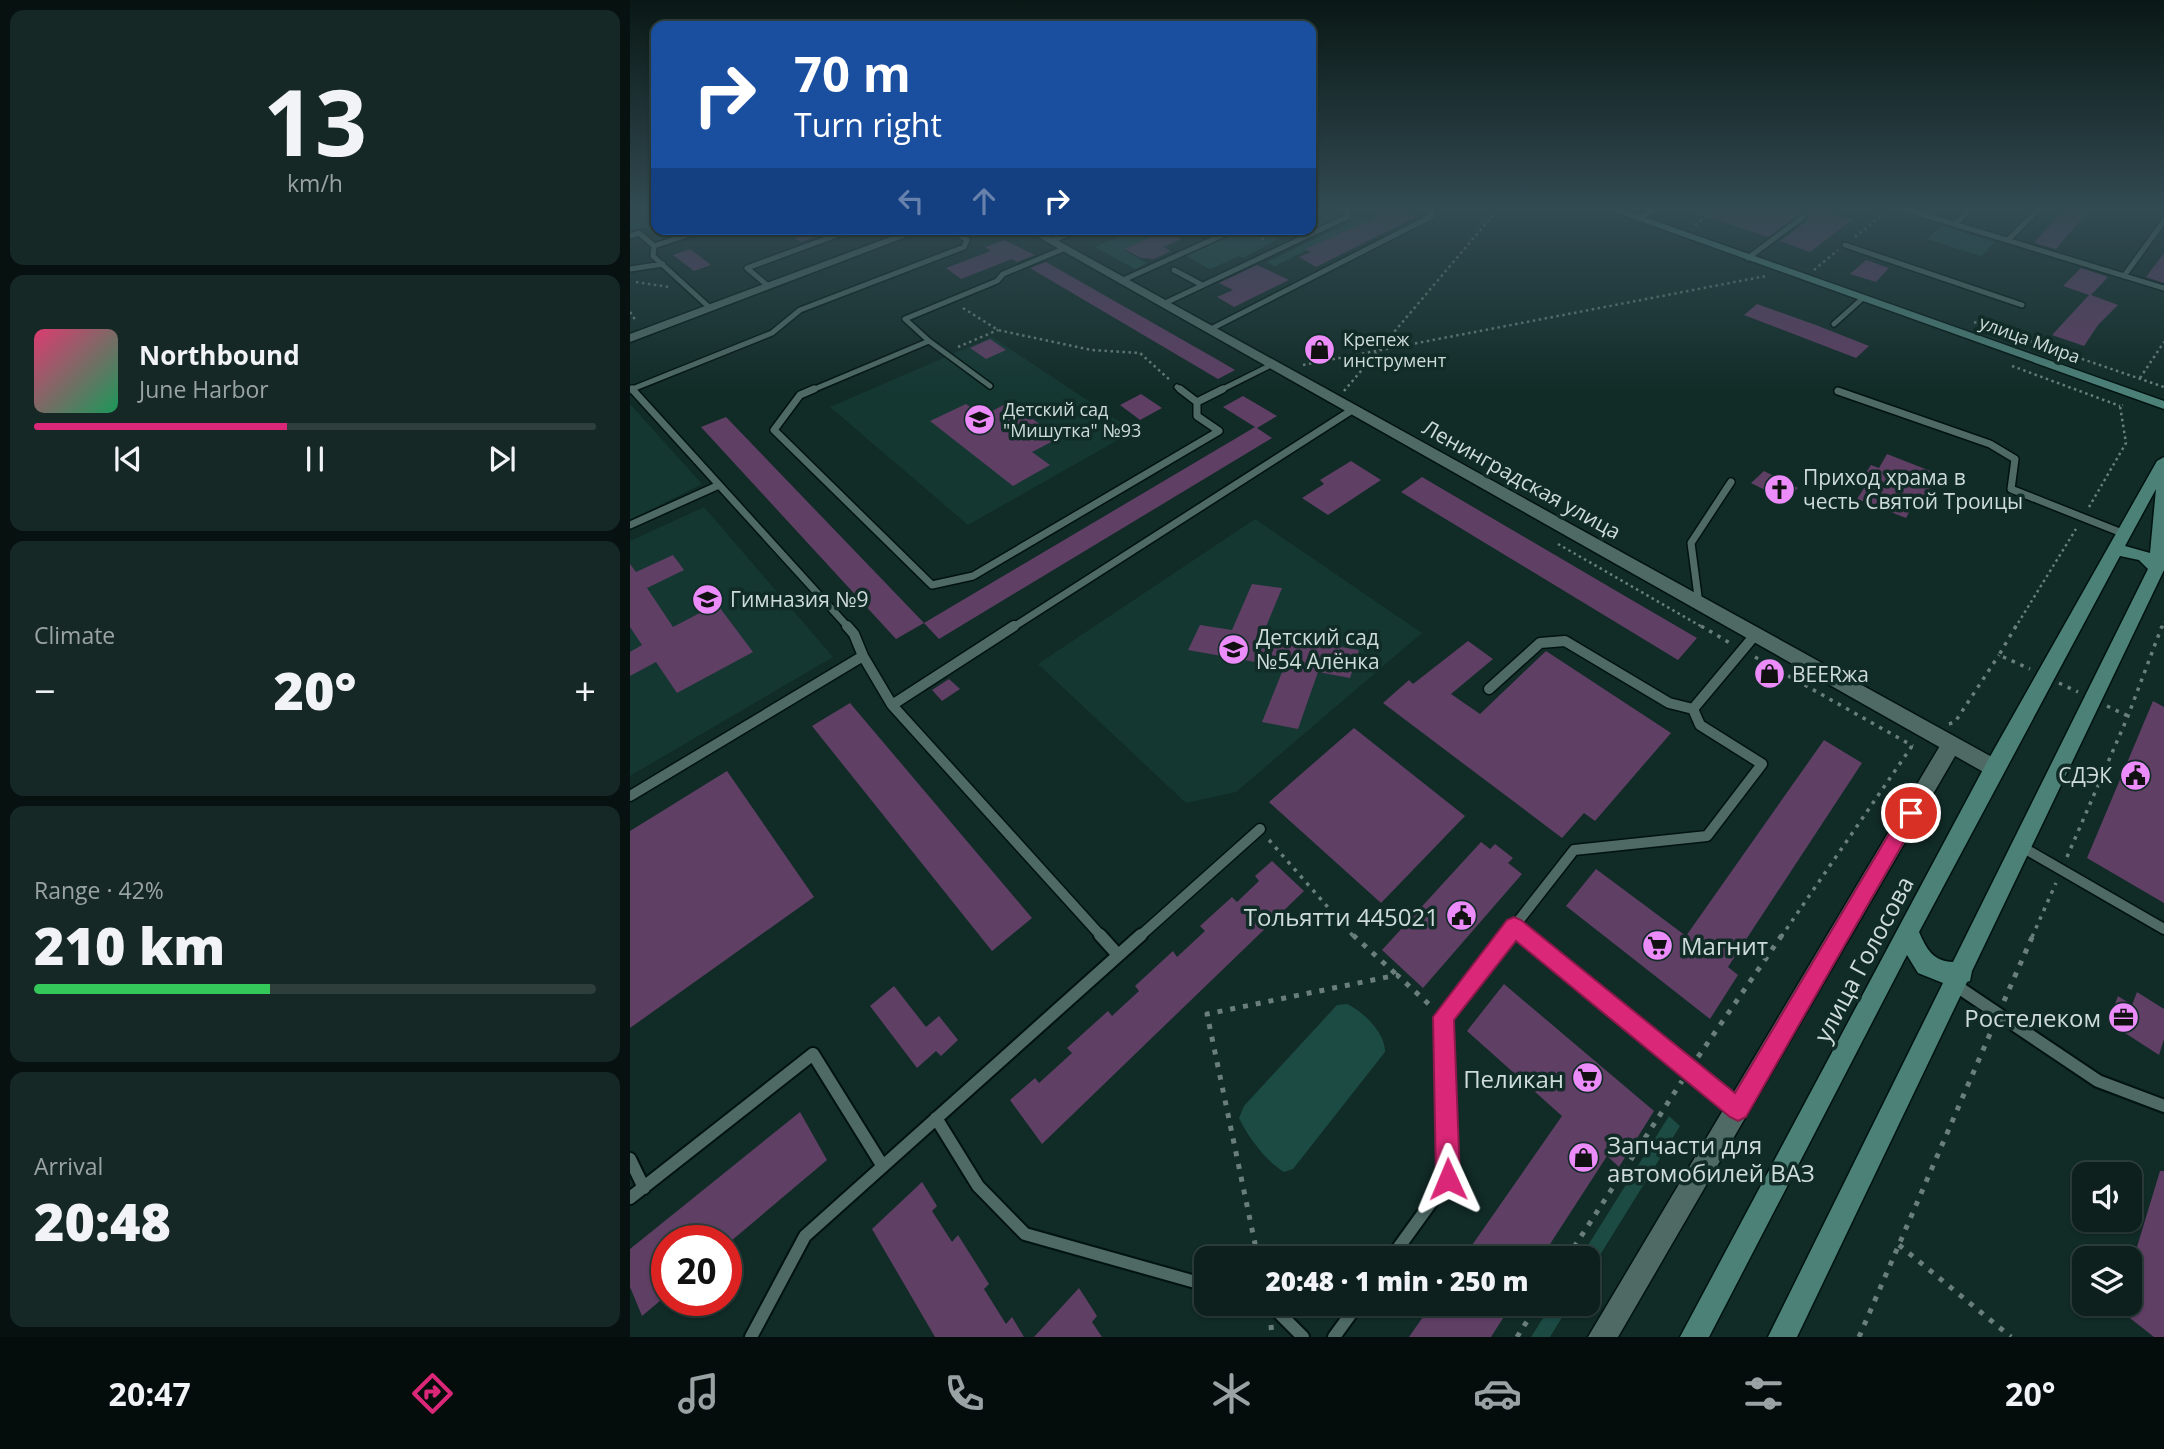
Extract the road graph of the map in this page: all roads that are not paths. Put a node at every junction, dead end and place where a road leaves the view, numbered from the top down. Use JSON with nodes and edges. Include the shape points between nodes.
{"nodes":[{"id":1,"x":669,"y":269,"type":"edge"},
{"id":2,"x":749,"y":269,"type":"edge"},
{"id":3,"x":813,"y":269,"type":"edge"},
{"id":4,"x":906,"y":269,"type":"edge"},
{"id":5,"x":1012,"y":269,"type":"edge"},
{"id":6,"x":1102,"y":269,"type":"edge"},
{"id":7,"x":1147,"y":269,"type":"edge"},
{"id":8,"x":1235,"y":269,"type":"edge"},
{"id":9,"x":1328,"y":269,"type":"edge"},
{"id":10,"x":1781,"y":269,"type":"edge"},
{"id":11,"x":1917,"y":269,"type":"edge"},
{"id":12,"x":2102,"y":269,"type":"edge"},
{"id":13,"x":2128,"y":269,"type":"edge"},
{"id":14,"x":1174,"y":270,"type":"dead end"},
{"id":15,"x":2123,"y":276,"type":"junction"},
{"id":16,"x":1121,"y":281,"type":"junction"},
{"id":17,"x":1202,"y":285,"type":"junction"},
{"id":18,"x":768,"y":286,"type":"junction"},
{"id":19,"x":2164,"y":288,"type":"edge"},
{"id":20,"x":1863,"y":298,"type":"junction"},
{"id":21,"x":1163,"y":304,"type":"junction"},
{"id":22,"x":2022,"y":305,"type":"dead end"},
{"id":23,"x":710,"y":308,"type":"junction"},
{"id":24,"x":1834,"y":324,"type":"dead end"},
{"id":25,"x":1209,"y":330,"type":"junction"},
{"id":26,"x":630,"y":338,"type":"edge"},
{"id":27,"x":929,"y":341,"type":"junction"},
{"id":28,"x":1271,"y":365,"type":"junction"},
{"id":29,"x":990,"y":386,"type":"dead end"},
{"id":30,"x":1177,"y":387,"type":"road end"},
{"id":31,"x":631,"y":389,"type":"edge"},
{"id":32,"x":1839,"y":391,"type":"dead end"},
{"id":33,"x":1197,"y":402,"type":"junction"},
{"id":34,"x":2164,"y":405,"type":"edge"},
{"id":35,"x":1352,"y":410,"type":"junction"},
{"id":36,"x":2164,"y":461,"type":"edge"},
{"id":37,"x":1731,"y":482,"type":"dead end"},
{"id":38,"x":719,"y":485,"type":"junction"},
{"id":39,"x":2163,"y":487,"type":"edge"},
{"id":40,"x":630,"y":526,"type":"edge"},
{"id":41,"x":2118,"y":541,"type":"junction"},
{"id":42,"x":2157,"y":568,"type":"junction"},
{"id":43,"x":1699,"y":604,"type":"junction"},
{"id":44,"x":1755,"y":635,"type":"junction"},
{"id":45,"x":863,"y":656,"type":"junction"},
{"id":46,"x":1489,"y":689,"type":"dead end"},
{"id":47,"x":892,"y":705,"type":"junction"},
{"id":48,"x":1693,"y":709,"type":"junction"},
{"id":49,"x":1951,"y":745,"type":"junction"},
{"id":50,"x":1994,"y":768,"type":"junction"},
{"id":51,"x":630,"y":796,"type":"edge"},
{"id":52,"x":1260,"y":830,"type":"road end"},
{"id":53,"x":2022,"y":847,"type":"junction"},
{"id":54,"x":1514,"y":927,"type":"junction"},
{"id":55,"x":2164,"y":929,"type":"edge"},
{"id":56,"x":1907,"y":932,"type":"junction"},
{"id":57,"x":1118,"y":955,"type":"junction"},
{"id":58,"x":1958,"y":979,"type":"junction"},
{"id":59,"x":2164,"y":1106,"type":"edge"},
{"id":60,"x":1738,"y":1110,"type":"junction"},
{"id":61,"x":936,"y":1118,"type":"junction"},
{"id":62,"x":630,"y":1159,"type":"edge"},
{"id":63,"x":883,"y":1165,"type":"junction"},
{"id":64,"x":643,"y":1188,"type":"junction"},
{"id":65,"x":630,"y":1198,"type":"edge"},
{"id":66,"x":1400,"y":1246,"type":"edge"},
{"id":67,"x":1194,"y":1282,"type":"edge"},
{"id":68,"x":1282,"y":1316,"type":"edge"},
{"id":69,"x":1349,"y":1316,"type":"edge"},
{"id":70,"x":751,"y":1337,"type":"edge"},
{"id":71,"x":1303,"y":1337,"type":"edge"},
{"id":72,"x":1334,"y":1337,"type":"edge"},
{"id":73,"x":1602,"y":1337,"type":"edge"},
{"id":74,"x":1694,"y":1337,"type":"edge"},
{"id":75,"x":1782,"y":1337,"type":"edge"}],
"edges":[{"from":1,"to":23,"type":"lane"},
{"from":2,"to":18,"type":"lane"},
{"from":3,"to":18,"type":"street"},
{"from":4,"to":31,"type":"lane","via":[[800,310],[772,334]]},
{"from":5,"to":27,"type":"lane","via":[[997,281],[905,319]]},
{"from":6,"to":16,"type":"street","name":"Ленинградская улица"},
{"from":7,"to":16,"type":"lane"},
{"from":8,"to":17,"type":"lane"},
{"from":9,"to":25,"type":"lane"},
{"from":10,"to":20,"type":"main road","name":"улица Мира"},
{"from":11,"to":22,"type":"lane"},
{"from":12,"to":15,"type":"lane"},
{"from":13,"to":15,"type":"lane"},
{"from":14,"to":17,"type":"lane"},
{"from":15,"to":19,"type":"lane"},
{"from":16,"to":21,"type":"street","name":"Ленинградская улица"},
{"from":17,"to":21,"type":"lane"},
{"from":18,"to":23,"type":"street"},
{"from":20,"to":24,"type":"lane"},
{"from":20,"to":34,"type":"main road","name":"улица Мира"},
{"from":21,"to":25,"type":"street","name":"Ленинградская улица"},
{"from":23,"to":26,"type":"street"},
{"from":25,"to":28,"type":"street","name":"Ленинградская улица"},
{"from":27,"to":29,"type":"lane"},
{"from":27,"to":33,"type":"lane","via":[[800,395],[774,430],[932,585],[973,576],[1219,430],[1197,416]]},
{"from":28,"to":33,"type":"lane"},
{"from":28,"to":35,"type":"street","name":"Ленинградская улица"},
{"from":30,"to":33,"type":"lane"},
{"from":31,"to":38,"type":"lane"},
{"from":32,"to":41,"type":"lane","via":[[1990,444],[2015,459],[2011,489],[2083,517]]},
{"from":35,"to":43,"type":"street","name":"Ленинградская улица"},
{"from":35,"to":47,"type":"lane"},
{"from":36,"to":41,"type":"main road","name":"улица Голосова"},
{"from":37,"to":43,"type":"lane","via":[[1691,543]]},
{"from":38,"to":40,"type":"lane"},
{"from":38,"to":45,"type":"lane","via":[[854,634]]},
{"from":39,"to":42,"type":"main road"},
{"from":41,"to":42,"type":"main road"},
{"from":41,"to":50,"type":"main road","name":"улица Голосова"},
{"from":42,"to":53,"type":"main road"},
{"from":43,"to":44,"type":"street","name":"Ленинградская улица"},
{"from":44,"to":48,"type":"lane"},
{"from":44,"to":49,"type":"street","name":"Ленинградская улица"},
{"from":45,"to":47,"type":"lane"},
{"from":45,"to":51,"type":"lane"},
{"from":46,"to":48,"type":"lane","via":[[1540,643],[1565,641],[1669,703]]},
{"from":47,"to":57,"type":"lane"},
{"from":48,"to":54,"type":"lane","via":[[1700,725],[1762,764],[1707,836],[1574,850]]},
{"from":49,"to":50,"type":"street","name":"Ленинградская улица"},
{"from":49,"to":60,"type":"street"},
{"from":50,"to":56,"type":"main road","name":"улица Голосова"},
{"from":52,"to":57,"type":"lane"},
{"from":53,"to":55,"type":"lane"},
{"from":53,"to":58,"type":"main road"},
{"from":54,"to":60,"type":"lane"},
{"from":54,"to":66,"type":"lane","via":[[1444,1017],[1448,1179]]},
{"from":56,"to":58,"type":"main road","via":[[1922,963],[1937,974]]},
{"from":56,"to":74,"type":"main road","name":"улица Голосова"},
{"from":57,"to":61,"type":"lane"},
{"from":58,"to":59,"type":"lane","via":[[2098,1081]]},
{"from":58,"to":75,"type":"main road"},
{"from":60,"to":73,"type":"street"},
{"from":61,"to":63,"type":"lane"},
{"from":61,"to":67,"type":"lane","via":[[978,1186],[1025,1234]]},
{"from":62,"to":64,"type":"lane"},
{"from":63,"to":64,"type":"lane","via":[[813,1054]]},
{"from":63,"to":70,"type":"lane","via":[[805,1236]]},
{"from":64,"to":65,"type":"lane"},
{"from":68,"to":71,"type":"lane"},
{"from":69,"to":72,"type":"lane"}]}
